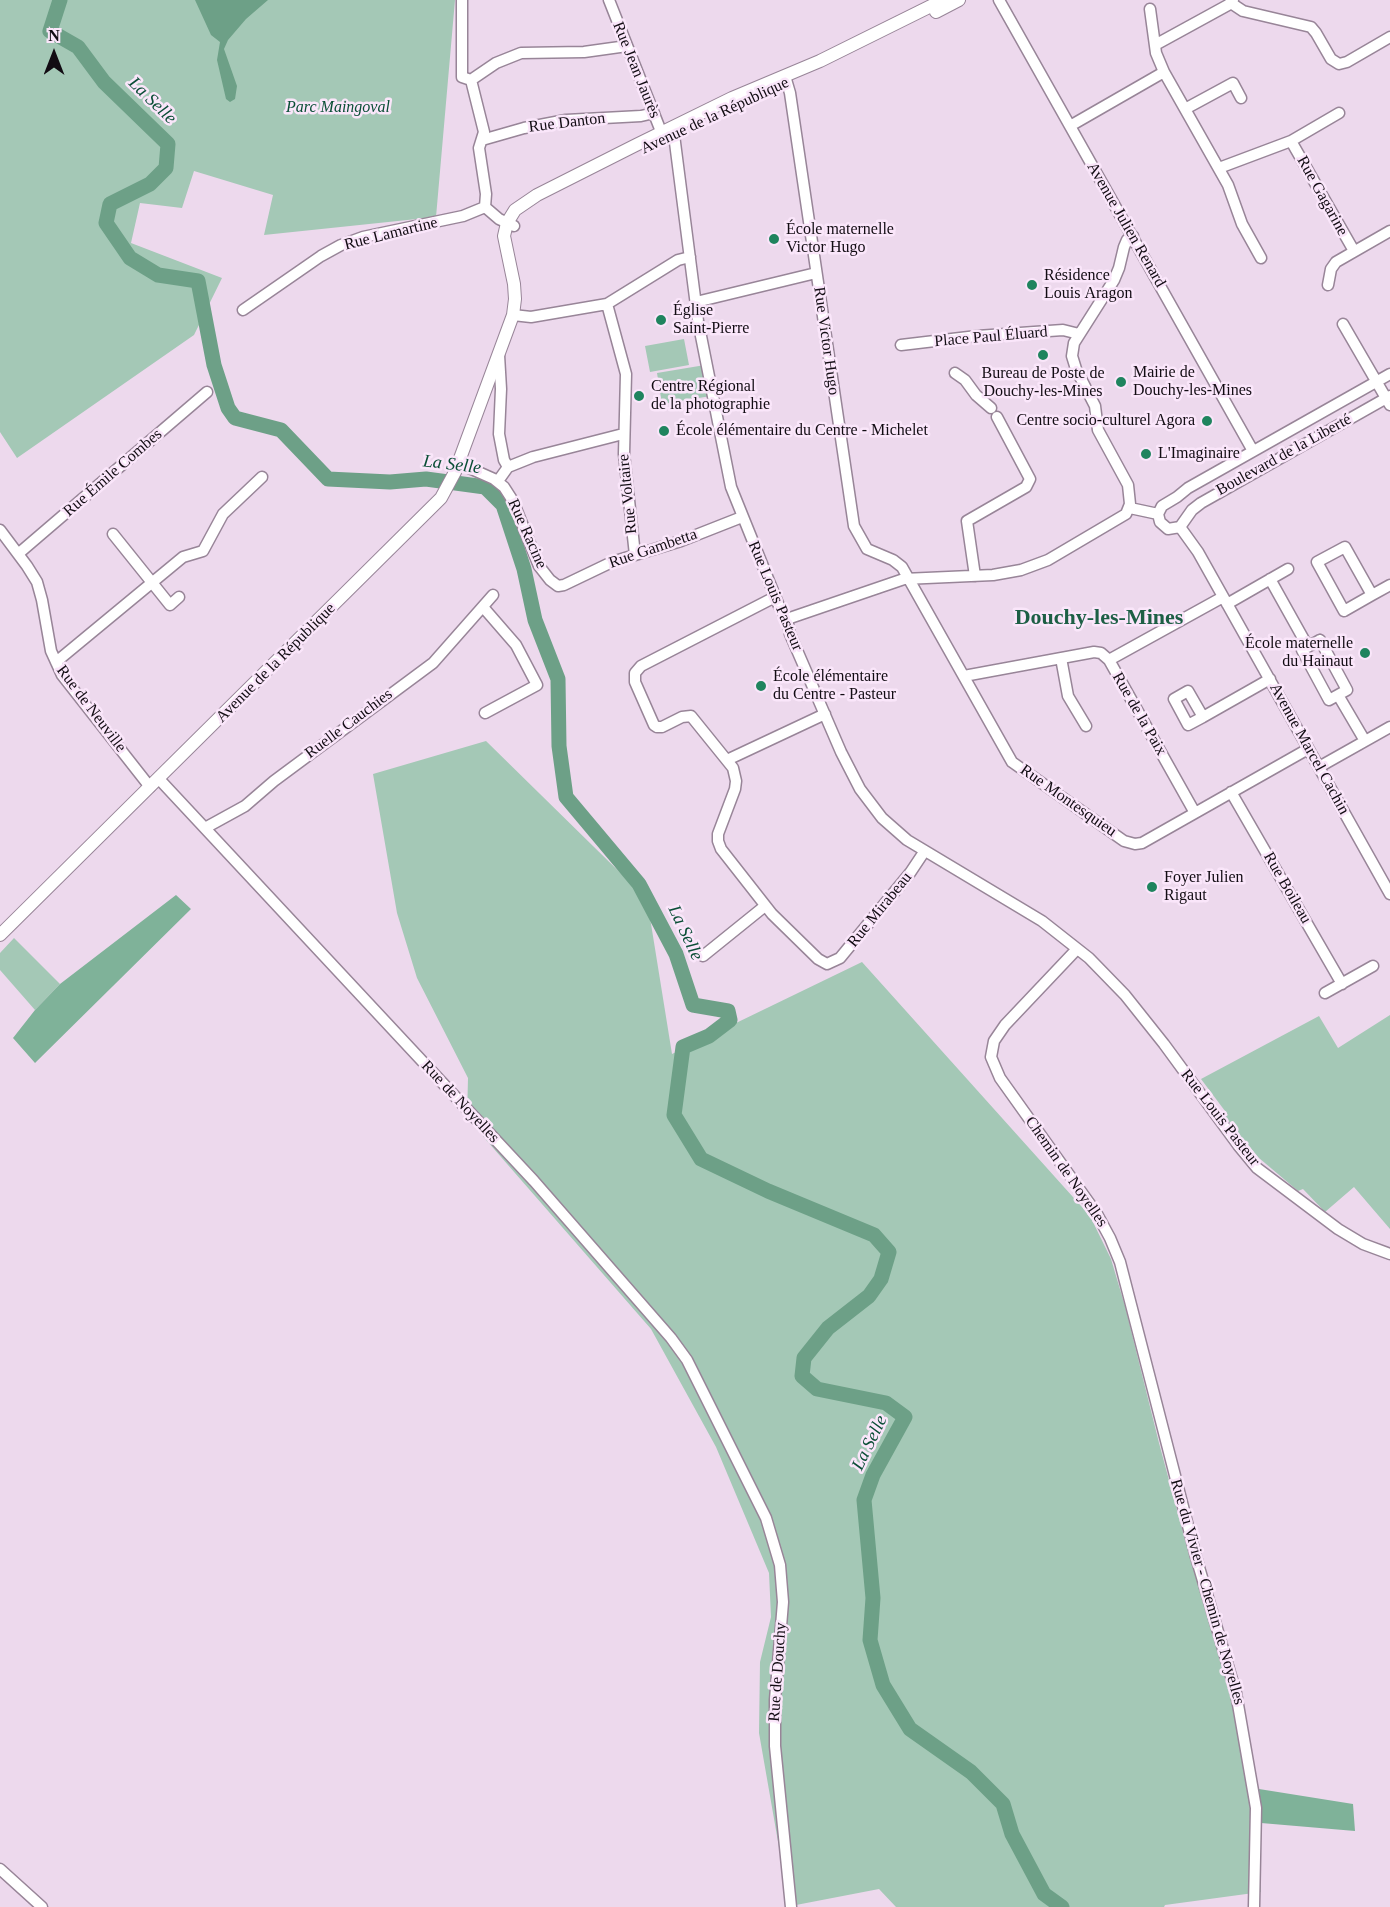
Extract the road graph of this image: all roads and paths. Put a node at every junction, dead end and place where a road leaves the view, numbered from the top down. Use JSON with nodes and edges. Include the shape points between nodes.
{"nodes":[{"id":1,"x":462,"y":0,"type":"edge"},
{"id":2,"x":609,"y":0,"type":"edge"},
{"id":3,"x":999,"y":0,"type":"edge"},
{"id":4,"x":952,"y":1,"type":"edge"},
{"id":5,"x":1232,"y":2,"type":"edge"},
{"id":6,"x":1150,"y":9,"type":"dead end"},
{"id":7,"x":1390,"y":37,"type":"edge"},
{"id":8,"x":1155,"y":45,"type":"junction"},
{"id":9,"x":627,"y":46,"type":"junction"},
{"id":10,"x":1164,"y":72,"type":"junction"},
{"id":11,"x":471,"y":80,"type":"junction"},
{"id":12,"x":786,"y":80,"type":"junction"},
{"id":13,"x":1241,"y":98,"type":"dead end"},
{"id":14,"x":1185,"y":109,"type":"junction"},
{"id":15,"x":654,"y":113,"type":"junction"},
{"id":16,"x":1340,"y":113,"type":"dead end"},
{"id":17,"x":1070,"y":126,"type":"junction"},
{"id":18,"x":668,"y":133,"type":"junction"},
{"id":19,"x":482,"y":140,"type":"junction"},
{"id":20,"x":1291,"y":141,"type":"junction"},
{"id":21,"x":1219,"y":168,"type":"junction"},
{"id":22,"x":485,"y":207,"type":"junction"},
{"id":23,"x":510,"y":224,"type":"junction"},
{"id":24,"x":1390,"y":231,"type":"edge"},
{"id":25,"x":1133,"y":236,"type":"junction"},
{"id":26,"x":1353,"y":251,"type":"junction"},
{"id":27,"x":690,"y":256,"type":"junction"},
{"id":28,"x":1261,"y":258,"type":"dead end"},
{"id":29,"x":816,"y":273,"type":"junction"},
{"id":30,"x":1328,"y":285,"type":"dead end"},
{"id":31,"x":696,"y":302,"type":"junction"},
{"id":32,"x":607,"y":304,"type":"junction"},
{"id":33,"x":243,"y":310,"type":"dead end"},
{"id":34,"x":513,"y":315,"type":"junction"},
{"id":35,"x":1343,"y":324,"type":"dead end"},
{"id":36,"x":1079,"y":334,"type":"junction"},
{"id":37,"x":902,"y":345,"type":"dead end"},
{"id":38,"x":499,"y":355,"type":"junction"},
{"id":39,"x":955,"y":373,"type":"dead end"},
{"id":40,"x":1390,"y":374,"type":"edge"},
{"id":41,"x":1376,"y":382,"type":"junction"},
{"id":42,"x":207,"y":392,"type":"dead end"},
{"id":43,"x":1389,"y":400,"type":"edge"},
{"id":44,"x":623,"y":434,"type":"junction"},
{"id":45,"x":1253,"y":451,"type":"junction"},
{"id":46,"x":508,"y":467,"type":"junction"},
{"id":47,"x":457,"y":468,"type":"junction"},
{"id":48,"x":262,"y":477,"type":"dead end"},
{"id":49,"x":498,"y":481,"type":"junction"},
{"id":50,"x":1169,"y":502,"type":"junction"},
{"id":51,"x":1130,"y":508,"type":"junction"},
{"id":52,"x":1158,"y":514,"type":"junction"},
{"id":53,"x":742,"y":517,"type":"junction"},
{"id":54,"x":1183,"y":522,"type":"junction"},
{"id":55,"x":0,"y":530,"type":"edge"},
{"id":56,"x":113,"y":534,"type":"dead end"},
{"id":57,"x":18,"y":554,"type":"junction"},
{"id":58,"x":634,"y":555,"type":"junction"},
{"id":59,"x":1288,"y":569,"type":"dead end"},
{"id":60,"x":975,"y":576,"type":"junction"},
{"id":61,"x":909,"y":579,"type":"junction"},
{"id":62,"x":1270,"y":579,"type":"junction"},
{"id":63,"x":152,"y":583,"type":"junction"},
{"id":64,"x":564,"y":585,"type":"joint"},
{"id":65,"x":1390,"y":585,"type":"edge"},
{"id":66,"x":493,"y":595,"type":"dead end"},
{"id":67,"x":1372,"y":595,"type":"junction"},
{"id":68,"x":179,"y":597,"type":"dead end"},
{"id":69,"x":775,"y":597,"type":"junction"},
{"id":70,"x":1225,"y":600,"type":"junction"},
{"id":71,"x":483,"y":607,"type":"junction"},
{"id":72,"x":787,"y":619,"type":"junction"},
{"id":73,"x":1308,"y":647,"type":"junction"},
{"id":74,"x":1061,"y":658,"type":"junction"},
{"id":75,"x":1108,"y":660,"type":"junction"},
{"id":76,"x":56,"y":662,"type":"junction"},
{"id":77,"x":964,"y":676,"type":"junction"},
{"id":78,"x":1270,"y":679,"type":"junction"},
{"id":79,"x":1338,"y":695,"type":"junction"},
{"id":80,"x":484,"y":713,"type":"dead end"},
{"id":81,"x":825,"y":714,"type":"junction"},
{"id":82,"x":1203,"y":717,"type":"dead end"},
{"id":83,"x":1086,"y":726,"type":"dead end"},
{"id":84,"x":1390,"y":727,"type":"edge"},
{"id":85,"x":1365,"y":741,"type":"junction"},
{"id":86,"x":1308,"y":749,"type":"junction"},
{"id":87,"x":728,"y":760,"type":"junction"},
{"id":88,"x":1319,"y":767,"type":"junction"},
{"id":89,"x":155,"y":783,"type":"junction"},
{"id":90,"x":1231,"y":792,"type":"junction"},
{"id":91,"x":1195,"y":813,"type":"junction"},
{"id":92,"x":205,"y":828,"type":"junction"},
{"id":93,"x":924,"y":852,"type":"junction"},
{"id":94,"x":1390,"y":894,"type":"edge"},
{"id":95,"x":765,"y":906,"type":"junction"},
{"id":96,"x":0,"y":936,"type":"edge"},
{"id":97,"x":1077,"y":949,"type":"junction"},
{"id":98,"x":703,"y":956,"type":"dead end"},
{"id":99,"x":1373,"y":966,"type":"dead end"},
{"id":100,"x":1342,"y":984,"type":"junction"},
{"id":101,"x":1325,"y":993,"type":"dead end"},
{"id":102,"x":1390,"y":1254,"type":"edge"},
{"id":103,"x":1126,"y":1282,"type":"joint"},
{"id":104,"x":731,"y":1447,"type":"joint"},
{"id":105,"x":0,"y":1869,"type":"edge"},
{"id":106,"x":42,"y":1907,"type":"edge"},
{"id":107,"x":791,"y":1907,"type":"edge"},
{"id":108,"x":1254,"y":1907,"type":"edge"}],
"edges":[{"from":1,"to":11,"type":"street","via":[[462,77]]},
{"from":2,"to":9,"type":"street","name":"Rue Jean Jaurès"},
{"from":3,"to":17,"type":"street","name":"Avenue Julien Renard"},
{"from":4,"to":12,"type":"main road","name":"Avenue de la République"},
{"from":5,"to":7,"type":"street","via":[[1243,11],[1311,27],[1330,59],[1339,64]]},
{"from":5,"to":8,"type":"street"},
{"from":6,"to":8,"type":"street"},
{"from":8,"to":10,"type":"street"},
{"from":9,"to":11,"type":"street","via":[[584,52],[521,53],[496,63]]},
{"from":9,"to":15,"type":"street","name":"Rue Jean Jaurès"},
{"from":10,"to":14,"type":"street"},
{"from":10,"to":17,"type":"street"},
{"from":11,"to":19,"type":"street","via":[[483,127]]},
{"from":12,"to":18,"type":"main road","name":"Avenue de la République"},
{"from":12,"to":29,"type":"street","name":"Rue Victor Hugo"},
{"from":13,"to":14,"type":"street","via":[[1233,83]]},
{"from":14,"to":21,"type":"street"},
{"from":15,"to":18,"type":"street","name":"Rue Jean Jaurès"},
{"from":15,"to":19,"type":"street","name":"Rue Danton","via":[[566,120]]},
{"from":16,"to":20,"type":"street","name":"Rue Gagarine"},
{"from":17,"to":25,"type":"street","name":"Avenue Julien Renard"},
{"from":18,"to":23,"type":"main road","name":"Avenue de la République","via":[[530,199],[515,210]]},
{"from":18,"to":27,"type":"street","name":"Rue Louis Pasteur"},
{"from":19,"to":22,"type":"street","via":[[479,151]]},
{"from":20,"to":21,"type":"street","name":"Rue Gagarine"},
{"from":20,"to":26,"type":"street","name":"Rue Gagarine"},
{"from":21,"to":28,"type":"street"},
{"from":22,"to":23,"type":"street"},
{"from":22,"to":33,"type":"street","name":"Rue Lamartine","via":[[341,245]]},
{"from":23,"to":34,"type":"main road","name":"Avenue de la République","via":[[504,236],[515,299]]},
{"from":24,"to":26,"type":"street","name":"Rue Gagarine"},
{"from":25,"to":36,"type":"street","via":[[1124,247],[1114,280]]},
{"from":25,"to":45,"type":"street","name":"Avenue Julien Renard"},
{"from":26,"to":30,"type":"street","name":"Rue Gagarine","via":[[1334,264]]},
{"from":27,"to":31,"type":"street","name":"Rue Louis Pasteur"},
{"from":27,"to":32,"type":"street"},
{"from":29,"to":31,"type":"street"},
{"from":29,"to":61,"type":"street","name":"Rue Victor Hugo","via":[[852,521],[867,549],[897,562]]},
{"from":31,"to":53,"type":"street","name":"Rue Louis Pasteur","via":[[728,472]]},
{"from":32,"to":34,"type":"street","via":[[531,317]]},
{"from":32,"to":44,"type":"street","name":"Rue Voltaire","via":[[625,369]]},
{"from":34,"to":38,"type":"main road","name":"Avenue de la République"},
{"from":35,"to":41,"type":"street","name":"Boulevard de la Liberté"},
{"from":36,"to":37,"type":"street","name":"Place Paul Éluard","via":[[1064,330]]},
{"from":36,"to":51,"type":"street","via":[[1072,360],[1095,406],[1098,429],[1128,485]]},
{"from":38,"to":46,"type":"street","name":"Avenue de la République","via":[[498,430]]},
{"from":38,"to":47,"type":"main road","name":"Avenue de la République"},
{"from":39,"to":60,"type":"street","via":[[994,413],[1030,479],[1026,487],[967,521]]},
{"from":40,"to":41,"type":"street","name":"Boulevard de la Liberté"},
{"from":41,"to":43,"type":"street","name":"Boulevard de la Liberté"},
{"from":41,"to":45,"type":"street","name":"Boulevard de la Liberté"},
{"from":42,"to":57,"type":"street","name":"Rue Émile Combes"},
{"from":43,"to":54,"type":"street","name":"Boulevard de la Liberté","via":[[1201,503]]},
{"from":44,"to":46,"type":"street"},
{"from":44,"to":58,"type":"street","name":"Rue Voltaire"},
{"from":45,"to":50,"type":"street","name":"Boulevard de la Liberté"},
{"from":46,"to":49,"type":"street"},
{"from":47,"to":49,"type":"street","name":"Rue Racine"},
{"from":47,"to":89,"type":"main road","name":"Avenue de la République","via":[[434,506]]},
{"from":48,"to":63,"type":"street","via":[[225,511],[202,551],[187,555]]},
{"from":49,"to":64,"type":"street","name":"Rue Racine","via":[[513,501],[539,566],[553,583]]},
{"from":50,"to":52,"type":"street"},
{"from":50,"to":54,"type":"street","via":[[1182,506]]},
{"from":51,"to":52,"type":"street"},
{"from":51,"to":60,"type":"street","via":[[1124,517],[1034,566]]},
{"from":52,"to":54,"type":"street","via":[[1166,528]]},
{"from":53,"to":58,"type":"street","name":"Rue Gambetta"},
{"from":53,"to":69,"type":"street","name":"Rue Louis Pasteur"},
{"from":54,"to":70,"type":"street","name":"Avenue Marcel Cachin"},
{"from":55,"to":57,"type":"street","name":"Rue de Neuville"},
{"from":56,"to":63,"type":"street"},
{"from":57,"to":76,"type":"street","name":"Rue de Neuville","via":[[39,588],[49,645]]},
{"from":58,"to":64,"type":"street","name":"Rue Gambetta"},
{"from":59,"to":62,"type":"street"},
{"from":60,"to":61,"type":"street"},
{"from":61,"to":72,"type":"street"},
{"from":61,"to":77,"type":"street","name":"Rue Montesquieu"},
{"from":62,"to":70,"type":"street"},
{"from":62,"to":73,"type":"street"},
{"from":63,"to":68,"type":"street","via":[[170,605]]},
{"from":63,"to":76,"type":"street"},
{"from":65,"to":67,"type":"street"},
{"from":66,"to":71,"type":"street","name":"Ruelle Cauchies"},
{"from":67,"to":67,"type":"street","via":[[1345,547],[1317,562],[1344,610]]},
{"from":69,"to":72,"type":"street","name":"Rue Louis Pasteur"},
{"from":69,"to":87,"type":"street","via":[[634,673],[657,727],[691,716]]},
{"from":70,"to":75,"type":"street"},
{"from":70,"to":78,"type":"street","name":"Avenue Marcel Cachin"},
{"from":71,"to":80,"type":"street","via":[[516,645],[537,685]]},
{"from":71,"to":92,"type":"street","name":"Ruelle Cauchies","via":[[433,663],[246,806]]},
{"from":72,"to":81,"type":"street","name":"Rue Louis Pasteur"},
{"from":73,"to":79,"type":"street","via":[[1302,650],[1329,700]]},
{"from":73,"to":79,"type":"street","via":[[1320,640],[1347,690]]},
{"from":74,"to":75,"type":"street","name":"Rue de la Paix","via":[[1097,652]]},
{"from":74,"to":77,"type":"street","name":"Rue de la Paix"},
{"from":74,"to":83,"type":"street","via":[[1068,696]]},
{"from":75,"to":91,"type":"street","name":"Rue de la Paix"},
{"from":76,"to":89,"type":"street","name":"Rue de Neuville","via":[[70,686]]},
{"from":77,"to":91,"type":"street","name":"Rue Montesquieu","via":[[1015,765],[1125,841],[1142,843]]},
{"from":78,"to":82,"type":"street"},
{"from":78,"to":86,"type":"street","name":"Avenue Marcel Cachin"},
{"from":79,"to":85,"type":"street"},
{"from":81,"to":87,"type":"street"},
{"from":81,"to":93,"type":"street","name":"Rue Louis Pasteur","via":[[848,767],[872,807]]},
{"from":84,"to":85,"type":"street"},
{"from":85,"to":88,"type":"street"},
{"from":86,"to":88,"type":"street","name":"Avenue Marcel Cachin"},
{"from":86,"to":90,"type":"street","name":"Rue Montesquieu"},
{"from":87,"to":95,"type":"street","via":[[736,785],[718,829],[718,841],[731,865]]},
{"from":88,"to":94,"type":"street","name":"Avenue Marcel Cachin"},
{"from":89,"to":92,"type":"street","name":"Rue de Noyelles"},
{"from":89,"to":96,"type":"main road","name":"Avenue de la République"},
{"from":90,"to":91,"type":"street","name":"Rue Montesquieu"},
{"from":90,"to":100,"type":"street","name":"Rue Boileau"},
{"from":92,"to":104,"type":"street","name":"Rue de Noyelles","via":[[517,1162],[664,1329],[687,1360]]},
{"from":93,"to":95,"type":"street","name":"Rue Mirabeau","via":[[840,958],[831,964],[818,959]]},
{"from":93,"to":97,"type":"street","name":"Rue Louis Pasteur","via":[[1042,921]]},
{"from":95,"to":98,"type":"street"},
{"from":97,"to":102,"type":"street","name":"Rue Louis Pasteur","via":[[1125,995],[1257,1168],[1338,1229]]},
{"from":97,"to":103,"type":"street","name":"Chemin de Noyelles","via":[[1005,1025],[991,1053],[994,1067],[1101,1220]]},
{"from":99,"to":100,"type":"street"},
{"from":100,"to":101,"type":"street"},
{"from":103,"to":108,"type":"street","name":"Rue du Vivier - Chemin de Noyelles","via":[[1193,1548],[1236,1693],[1256,1808]]},
{"from":104,"to":107,"type":"street","name":"Rue de Douchy","via":[[766,1518],[781,1574],[783,1602],[774,1734]]},
{"from":105,"to":106,"type":"street"}]}
